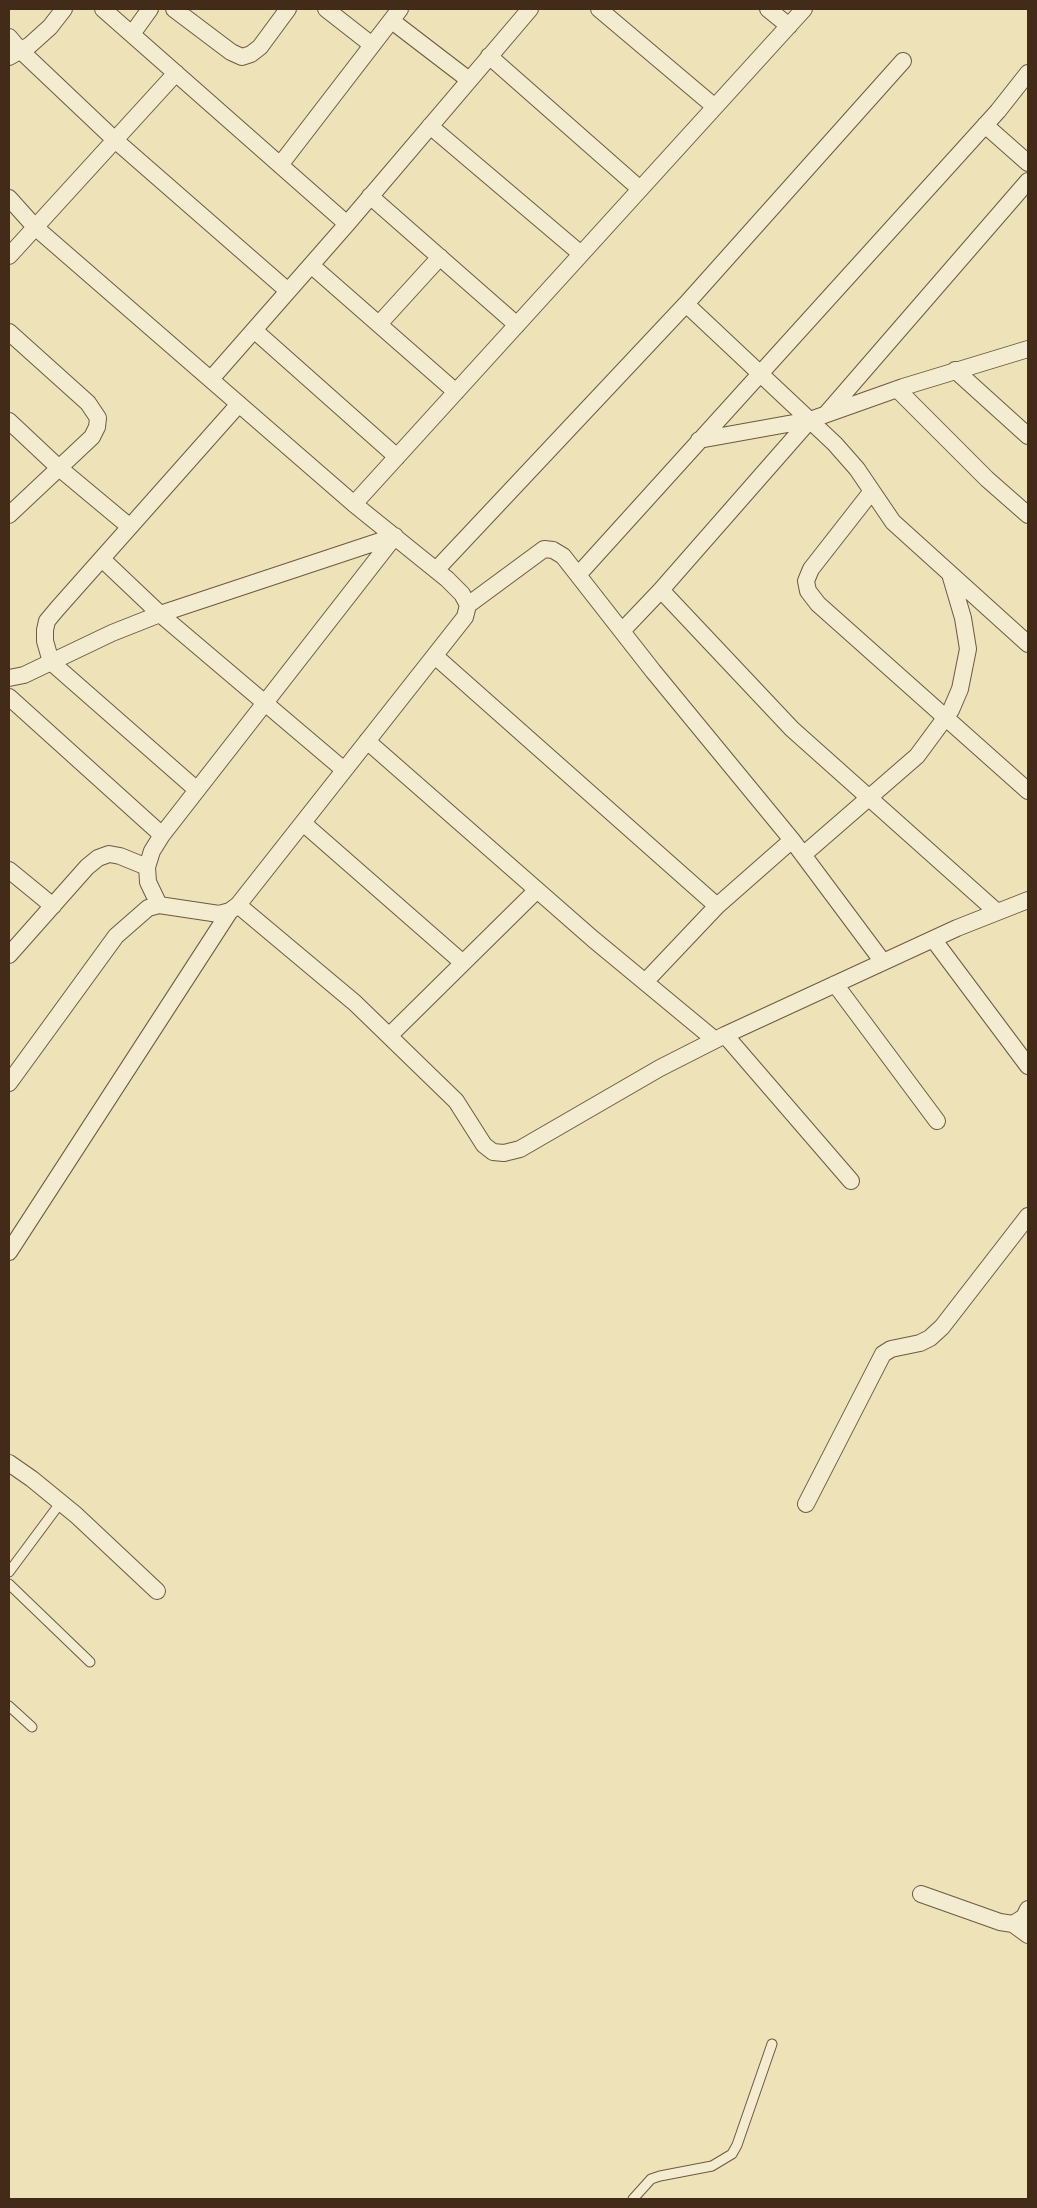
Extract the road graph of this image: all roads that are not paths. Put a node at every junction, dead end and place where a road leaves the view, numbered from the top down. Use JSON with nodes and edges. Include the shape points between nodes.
{"nodes":[{"id":1,"x":64,"y":9,"type":"edge"},
{"id":2,"x":103,"y":9,"type":"edge"},
{"id":3,"x":150,"y":9,"type":"edge"},
{"id":4,"x":174,"y":9,"type":"edge"},
{"id":5,"x":288,"y":9,"type":"edge"},
{"id":6,"x":326,"y":9,"type":"edge"},
{"id":7,"x":530,"y":9,"type":"edge"},
{"id":8,"x":599,"y":9,"type":"edge"},
{"id":9,"x":768,"y":9,"type":"edge"},
{"id":10,"x":804,"y":9,"type":"edge"},
{"id":11,"x":396,"y":15,"type":"edge"},
{"id":12,"x":789,"y":26,"type":"junction"},
{"id":13,"x":132,"y":34,"type":"junction"},
{"id":14,"x":9,"y":37,"type":"edge"},
{"id":15,"x":372,"y":45,"type":"junction"},
{"id":16,"x":14,"y":54,"type":"edge"},
{"id":17,"x":490,"y":56,"type":"junction"},
{"id":18,"x":903,"y":61,"type":"dead end"},
{"id":19,"x":176,"y":73,"type":"junction"},
{"id":20,"x":1028,"y":73,"type":"edge"},
{"id":21,"x":469,"y":80,"type":"junction"},
{"id":22,"x":715,"y":107,"type":"junction"},
{"id":23,"x":985,"y":125,"type":"junction"},
{"id":24,"x":430,"y":126,"type":"junction"},
{"id":25,"x":115,"y":140,"type":"junction"},
{"id":26,"x":1028,"y":163,"type":"edge"},
{"id":27,"x":280,"y":165,"type":"junction"},
{"id":28,"x":1028,"y":181,"type":"edge"},
{"id":29,"x":640,"y":189,"type":"junction"},
{"id":30,"x":370,"y":196,"type":"junction"},
{"id":31,"x":9,"y":198,"type":"edge"},
{"id":32,"x":347,"y":224,"type":"junction"},
{"id":33,"x":35,"y":227,"type":"junction"},
{"id":34,"x":581,"y":254,"type":"junction"},
{"id":35,"x":9,"y":256,"type":"edge"},
{"id":36,"x":440,"y":257,"type":"junction"},
{"id":37,"x":311,"y":265,"type":"junction"},
{"id":38,"x":288,"y":291,"type":"junction"},
{"id":39,"x":686,"y":304,"type":"junction"},
{"id":40,"x":379,"y":324,"type":"junction"},
{"id":41,"x":517,"y":325,"type":"junction"},
{"id":42,"x":254,"y":330,"type":"junction"},
{"id":43,"x":9,"y":332,"type":"edge"},
{"id":44,"x":1028,"y":349,"type":"edge"},
{"id":45,"x":955,"y":370,"type":"junction"},
{"id":46,"x":760,"y":373,"type":"junction"},
{"id":47,"x":211,"y":379,"type":"junction"},
{"id":48,"x":897,"y":389,"type":"junction"},
{"id":49,"x":456,"y":392,"type":"junction"},
{"id":50,"x":239,"y":404,"type":"junction"},
{"id":51,"x":818,"y":418,"type":"junction"},
{"id":52,"x":9,"y":421,"type":"edge"},
{"id":53,"x":1028,"y":436,"type":"edge"},
{"id":54,"x":699,"y":440,"type":"junction"},
{"id":55,"x":397,"y":457,"type":"junction"},
{"id":56,"x":58,"y":467,"type":"junction"},
{"id":57,"x":872,"y":491,"type":"junction"},
{"id":58,"x":354,"y":504,"type":"junction"},
{"id":59,"x":9,"y":515,"type":"edge"},
{"id":60,"x":1028,"y":515,"type":"edge"},
{"id":61,"x":130,"y":527,"type":"junction"},
{"id":62,"x":394,"y":536,"type":"junction"},
{"id":63,"x":102,"y":559,"type":"junction"},
{"id":64,"x":436,"y":570,"type":"junction"},
{"id":65,"x":950,"y":574,"type":"junction"},
{"id":66,"x":578,"y":575,"type":"junction"},
{"id":67,"x":661,"y":590,"type":"junction"},
{"id":68,"x":468,"y":605,"type":"junction"},
{"id":69,"x":160,"y":614,"type":"junction"},
{"id":70,"x":622,"y":631,"type":"junction"},
{"id":71,"x":1028,"y":644,"type":"edge"},
{"id":72,"x":435,"y":656,"type":"junction"},
{"id":73,"x":52,"y":662,"type":"junction"},
{"id":74,"x":9,"y":678,"type":"edge"},
{"id":75,"x":9,"y":697,"type":"edge"},
{"id":76,"x":264,"y":704,"type":"junction"},
{"id":77,"x":944,"y":717,"type":"junction"},
{"id":78,"x":367,"y":741,"type":"junction"},
{"id":79,"x":344,"y":770,"type":"junction"},
{"id":80,"x":197,"y":790,"type":"junction"},
{"id":81,"x":1028,"y":791,"type":"edge"},
{"id":82,"x":868,"y":798,"type":"junction"},
{"id":83,"x":303,"y":823,"type":"junction"},
{"id":84,"x":162,"y":835,"type":"junction"},
{"id":85,"x":792,"y":840,"type":"junction"},
{"id":86,"x":803,"y":855,"type":"junction"},
{"id":87,"x":147,"y":867,"type":"junction"},
{"id":88,"x":9,"y":870,"type":"edge"},
{"id":89,"x":537,"y":890,"type":"junction"},
{"id":90,"x":1028,"y":900,"type":"edge"},
{"id":91,"x":160,"y":905,"type":"junction"},
{"id":92,"x":53,"y":906,"type":"junction"},
{"id":93,"x":717,"y":906,"type":"junction"},
{"id":94,"x":234,"y":908,"type":"junction"},
{"id":95,"x":997,"y":912,"type":"junction"},
{"id":96,"x":933,"y":939,"type":"junction"},
{"id":97,"x":9,"y":955,"type":"edge"},
{"id":98,"x":463,"y":962,"type":"junction"},
{"id":99,"x":883,"y":962,"type":"junction"},
{"id":100,"x":645,"y":982,"type":"junction"},
{"id":101,"x":835,"y":984,"type":"junction"},
{"id":102,"x":389,"y":1036,"type":"junction"},
{"id":103,"x":720,"y":1037,"type":"junction"},
{"id":104,"x":1028,"y":1066,"type":"edge"},
{"id":105,"x":9,"y":1083,"type":"edge"},
{"id":106,"x":937,"y":1121,"type":"dead end"},
{"id":107,"x":851,"y":1181,"type":"dead end"},
{"id":108,"x":1028,"y":1216,"type":"edge"},
{"id":109,"x":9,"y":1252,"type":"edge"},
{"id":110,"x":9,"y":1463,"type":"edge"},
{"id":111,"x":61,"y":1502,"type":"junction"},
{"id":112,"x":806,"y":1504,"type":"dead end"},
{"id":113,"x":9,"y":1572,"type":"edge"},
{"id":114,"x":9,"y":1584,"type":"edge"},
{"id":115,"x":157,"y":1591,"type":"dead end"},
{"id":116,"x":90,"y":1662,"type":"dead end"},
{"id":117,"x":9,"y":1706,"type":"edge"},
{"id":118,"x":32,"y":1727,"type":"dead end"},
{"id":119,"x":921,"y":1894,"type":"dead end"},
{"id":120,"x":1028,"y":1909,"type":"edge"},
{"id":121,"x":1013,"y":1924,"type":"junction"},
{"id":122,"x":1028,"y":1935,"type":"edge"},
{"id":123,"x":772,"y":2044,"type":"dead end"},
{"id":124,"x":633,"y":2199,"type":"edge"}],
"edges":[{"from":1,"to":16,"type":"street","via":[[30,45]]},
{"from":2,"to":13,"type":"street"},
{"from":3,"to":13,"type":"street"},
{"from":4,"to":5,"type":"street","via":[[242,57],[260,46]]},
{"from":6,"to":15,"type":"street"},
{"from":7,"to":17,"type":"street"},
{"from":8,"to":22,"type":"street"},
{"from":9,"to":12,"type":"street"},
{"from":10,"to":12,"type":"street"},
{"from":11,"to":15,"type":"street"},
{"from":11,"to":21,"type":"street"},
{"from":12,"to":22,"type":"street"},
{"from":13,"to":19,"type":"street"},
{"from":14,"to":16,"type":"street"},
{"from":15,"to":27,"type":"street"},
{"from":16,"to":25,"type":"street"},
{"from":17,"to":21,"type":"street"},
{"from":17,"to":29,"type":"street"},
{"from":18,"to":39,"type":"street"},
{"from":19,"to":25,"type":"street"},
{"from":19,"to":27,"type":"street"},
{"from":20,"to":23,"type":"street"},
{"from":21,"to":24,"type":"street"},
{"from":22,"to":29,"type":"street"},
{"from":23,"to":26,"type":"street"},
{"from":23,"to":46,"type":"street"},
{"from":24,"to":30,"type":"street"},
{"from":24,"to":34,"type":"street"},
{"from":25,"to":33,"type":"street"},
{"from":25,"to":38,"type":"street"},
{"from":27,"to":32,"type":"street"},
{"from":28,"to":51,"type":"street"},
{"from":29,"to":34,"type":"street"},
{"from":30,"to":32,"type":"street"},
{"from":30,"to":36,"type":"street"},
{"from":31,"to":33,"type":"street"},
{"from":32,"to":37,"type":"street"},
{"from":33,"to":35,"type":"street"},
{"from":33,"to":47,"type":"street"},
{"from":34,"to":41,"type":"street"},
{"from":36,"to":40,"type":"street"},
{"from":36,"to":41,"type":"street"},
{"from":37,"to":38,"type":"street"},
{"from":37,"to":40,"type":"street"},
{"from":38,"to":42,"type":"street"},
{"from":39,"to":46,"type":"street"},
{"from":39,"to":64,"type":"street"},
{"from":40,"to":49,"type":"street"},
{"from":41,"to":49,"type":"street"},
{"from":42,"to":47,"type":"street"},
{"from":42,"to":55,"type":"street"},
{"from":43,"to":56,"type":"street","via":[[88,403],[98,418],[92,436]]},
{"from":44,"to":45,"type":"street"},
{"from":45,"to":48,"type":"street"},
{"from":45,"to":53,"type":"street"},
{"from":46,"to":51,"type":"street"},
{"from":46,"to":54,"type":"street"},
{"from":47,"to":50,"type":"street"},
{"from":48,"to":51,"type":"street"},
{"from":48,"to":60,"type":"street"},
{"from":49,"to":55,"type":"street"},
{"from":50,"to":58,"type":"street"},
{"from":50,"to":61,"type":"street"},
{"from":51,"to":54,"type":"street"},
{"from":51,"to":57,"type":"street"},
{"from":51,"to":67,"type":"street"},
{"from":52,"to":56,"type":"street"},
{"from":54,"to":66,"type":"street"},
{"from":55,"to":58,"type":"street"},
{"from":56,"to":59,"type":"street"},
{"from":56,"to":61,"type":"street"},
{"from":57,"to":65,"type":"street","via":[[893,522]]},
{"from":57,"to":77,"type":"street","via":[[811,569],[806,581],[808,591],[818,604]]},
{"from":58,"to":62,"type":"street"},
{"from":61,"to":63,"type":"street"},
{"from":62,"to":64,"type":"street"},
{"from":62,"to":69,"type":"street"},
{"from":62,"to":76,"type":"street"},
{"from":63,"to":69,"type":"street"},
{"from":63,"to":73,"type":"street","via":[[47,621],[45,641]]},
{"from":64,"to":68,"type":"street","via":[[462,594]]},
{"from":65,"to":71,"type":"street"},
{"from":65,"to":77,"type":"street","via":[[968,648],[960,689],[951,710]]},
{"from":66,"to":68,"type":"street","via":[[563,556],[544,549]]},
{"from":66,"to":70,"type":"street"},
{"from":67,"to":70,"type":"street"},
{"from":67,"to":82,"type":"street","via":[[792,730]]},
{"from":68,"to":72,"type":"street","via":[[465,617]]},
{"from":69,"to":73,"type":"street"},
{"from":69,"to":76,"type":"street"},
{"from":70,"to":85,"type":"street"},
{"from":72,"to":78,"type":"street"},
{"from":72,"to":93,"type":"street"},
{"from":73,"to":74,"type":"street"},
{"from":73,"to":80,"type":"street"},
{"from":75,"to":84,"type":"street"},
{"from":76,"to":79,"type":"street"},
{"from":76,"to":80,"type":"street"},
{"from":77,"to":81,"type":"street"},
{"from":77,"to":82,"type":"street","via":[[917,756]]},
{"from":78,"to":79,"type":"street"},
{"from":78,"to":89,"type":"street"},
{"from":79,"to":83,"type":"street"},
{"from":80,"to":84,"type":"street"},
{"from":82,"to":86,"type":"street"},
{"from":82,"to":95,"type":"street"},
{"from":83,"to":94,"type":"street"},
{"from":83,"to":98,"type":"street"},
{"from":84,"to":87,"type":"street"},
{"from":85,"to":86,"type":"street"},
{"from":85,"to":93,"type":"street"},
{"from":86,"to":99,"type":"street"},
{"from":87,"to":91,"type":"street","via":[[148,882]]},
{"from":87,"to":92,"type":"street","via":[[120,856],[109,854],[98,858]]},
{"from":88,"to":92,"type":"street"},
{"from":89,"to":98,"type":"street"},
{"from":89,"to":100,"type":"street"},
{"from":90,"to":95,"type":"street"},
{"from":91,"to":94,"type":"street","via":[[218,914]]},
{"from":91,"to":105,"type":"street","via":[[148,908],[116,936]]},
{"from":92,"to":97,"type":"street"},
{"from":93,"to":100,"type":"street"},
{"from":94,"to":102,"type":"street","via":[[355,1002]]},
{"from":94,"to":109,"type":"street"},
{"from":95,"to":96,"type":"street"},
{"from":96,"to":99,"type":"street"},
{"from":96,"to":104,"type":"street"},
{"from":98,"to":102,"type":"street"},
{"from":99,"to":101,"type":"street"},
{"from":100,"to":103,"type":"street"},
{"from":101,"to":103,"type":"street"},
{"from":101,"to":106,"type":"street"},
{"from":102,"to":103,"type":"street","via":[[456,1101],[484,1144],[493,1152],[504,1153],[520,1149]]},
{"from":103,"to":107,"type":"street"},
{"from":108,"to":112,"type":"street","via":[[942,1327],[920,1344],[891,1349],[883,1354]]},
{"from":110,"to":111,"type":"street"},
{"from":111,"to":113,"type":"lane"},
{"from":111,"to":115,"type":"street"},
{"from":114,"to":116,"type":"lane"},
{"from":117,"to":118,"type":"lane"},
{"from":119,"to":121,"type":"street"},
{"from":120,"to":121,"type":"street","via":[[1024,1917]]},
{"from":121,"to":122,"type":"street"},
{"from":123,"to":124,"type":"lane","via":[[732,2154],[712,2166],[651,2179]]}]}
